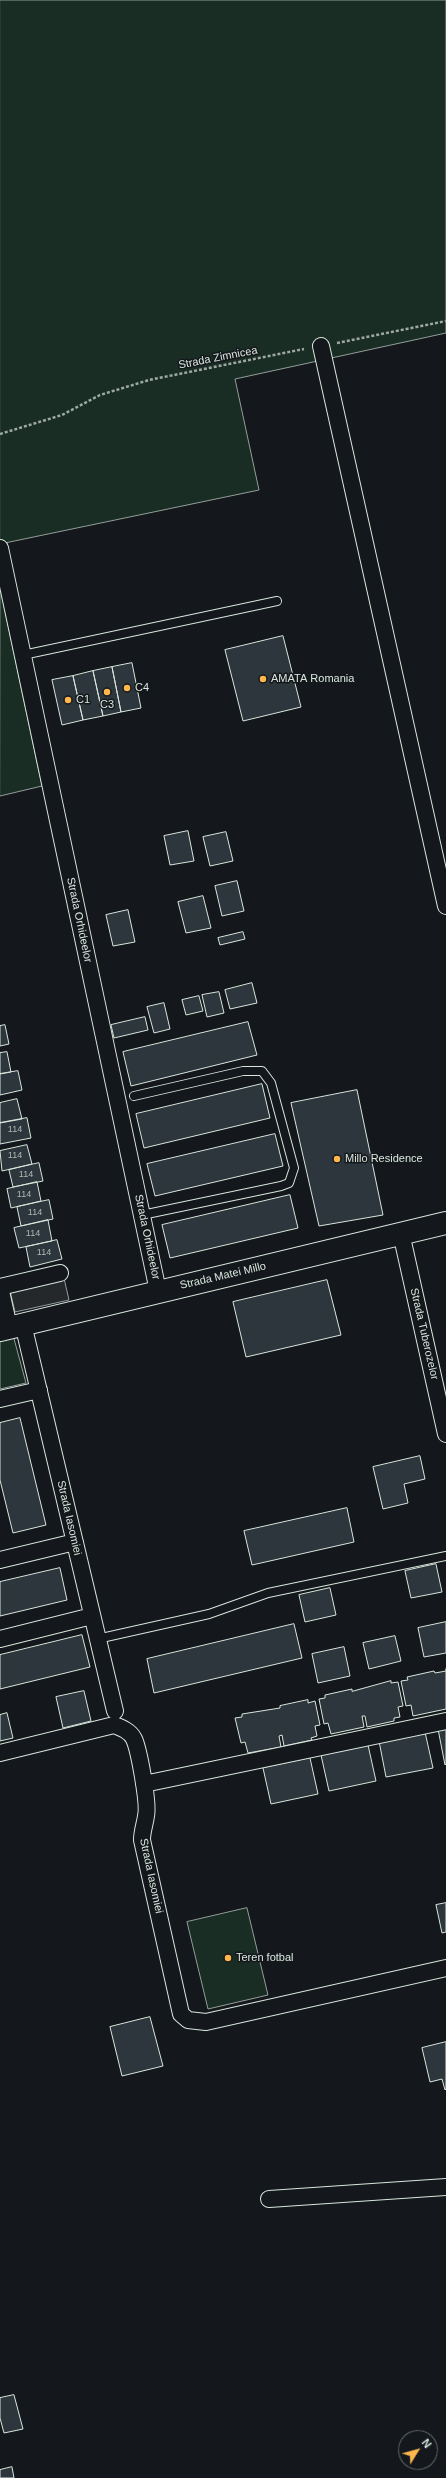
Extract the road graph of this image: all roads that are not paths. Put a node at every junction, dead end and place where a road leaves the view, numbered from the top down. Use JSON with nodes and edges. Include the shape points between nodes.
{"nodes":[{"id":1,"x":321,"y":346,"type":"road end"},
{"id":2,"x":0,"y":548,"type":"edge"},
{"id":3,"x":277,"y":602,"type":"dead end"},
{"id":4,"x":23,"y":655,"type":"junction"},
{"id":5,"x":446,"y":906,"type":"edge"},
{"id":6,"x":134,"y":1096,"type":"dead end"},
{"id":7,"x":142,"y":1215,"type":"junction"},
{"id":8,"x":446,"y":1223,"type":"edge"},
{"id":9,"x":401,"y":1233,"type":"junction"},
{"id":10,"x":60,"y":1273,"type":"dead end"},
{"id":11,"x":0,"y":1287,"type":"edge"},
{"id":12,"x":158,"y":1291,"type":"junction"},
{"id":13,"x":11,"y":1327,"type":"edge"},
{"id":14,"x":440,"y":1378,"type":"edge"},
{"id":15,"x":39,"y":1390,"type":"junction"},
{"id":16,"x":0,"y":1399,"type":"edge"},
{"id":17,"x":446,"y":1434,"type":"edge"},
{"id":18,"x":75,"y":1542,"type":"junction"},
{"id":19,"x":446,"y":1556,"type":"edge"},
{"id":20,"x":0,"y":1560,"type":"edge"},
{"id":21,"x":92,"y":1616,"type":"junction"},
{"id":22,"x":0,"y":1639,"type":"edge"},
{"id":23,"x":98,"y":1639,"type":"junction"},
{"id":24,"x":115,"y":1718,"type":"junction"},
{"id":25,"x":446,"y":1721,"type":"edge"},
{"id":26,"x":0,"y":1753,"type":"edge"},
{"id":27,"x":144,"y":1784,"type":"junction"},
{"id":28,"x":446,"y":1968,"type":"edge"},
{"id":29,"x":446,"y":2187,"type":"edge"},
{"id":30,"x":269,"y":2200,"type":"dead end"}],
"edges":[{"from":1,"to":5,"type":"street"},
{"from":2,"to":4,"type":"street","name":"Strada Orhideelor"},
{"from":3,"to":4,"type":"lane"},
{"from":4,"to":7,"type":"street","name":"Strada Orhideelor"},
{"from":6,"to":7,"type":"lane","via":[[243,1071],[262,1071],[271,1083],[294,1168],[289,1183],[281,1186]]},
{"from":7,"to":12,"type":"street","name":"Strada Orhideelor"},
{"from":8,"to":9,"type":"street","name":"Strada Matei Millo"},
{"from":9,"to":12,"type":"street","name":"Strada Matei Millo"},
{"from":9,"to":14,"type":"street","name":"Strada Tuberozelor"},
{"from":10,"to":11,"type":"street"},
{"from":11,"to":13,"type":"street","name":"Strada Iasomiei"},
{"from":12,"to":13,"type":"street","name":"Strada Matei Millo"},
{"from":13,"to":15,"type":"street","name":"Strada Iasomiei"},
{"from":14,"to":17,"type":"street","name":"Strada Tuberozelor"},
{"from":15,"to":16,"type":"street"},
{"from":15,"to":18,"type":"street","name":"Strada Iasomiei"},
{"from":18,"to":20,"type":"street"},
{"from":18,"to":21,"type":"street","name":"Strada Iasomiei"},
{"from":19,"to":23,"type":"lane","via":[[268,1593],[209,1614]]},
{"from":21,"to":22,"type":"street"},
{"from":21,"to":23,"type":"street","name":"Strada Iasomiei"},
{"from":23,"to":24,"type":"street","name":"Strada Iasomiei"},
{"from":24,"to":26,"type":"street"},
{"from":24,"to":27,"type":"street","name":"Strada Iasomiei","via":[[134,1739]]},
{"from":25,"to":27,"type":"street"},
{"from":27,"to":28,"type":"street","name":"Strada Iasomiei","via":[[147,1815],[142,1828],[142,1840],[182,2014],[188,2020],[195,2023],[206,2022]]},
{"from":29,"to":30,"type":"street"}]}
